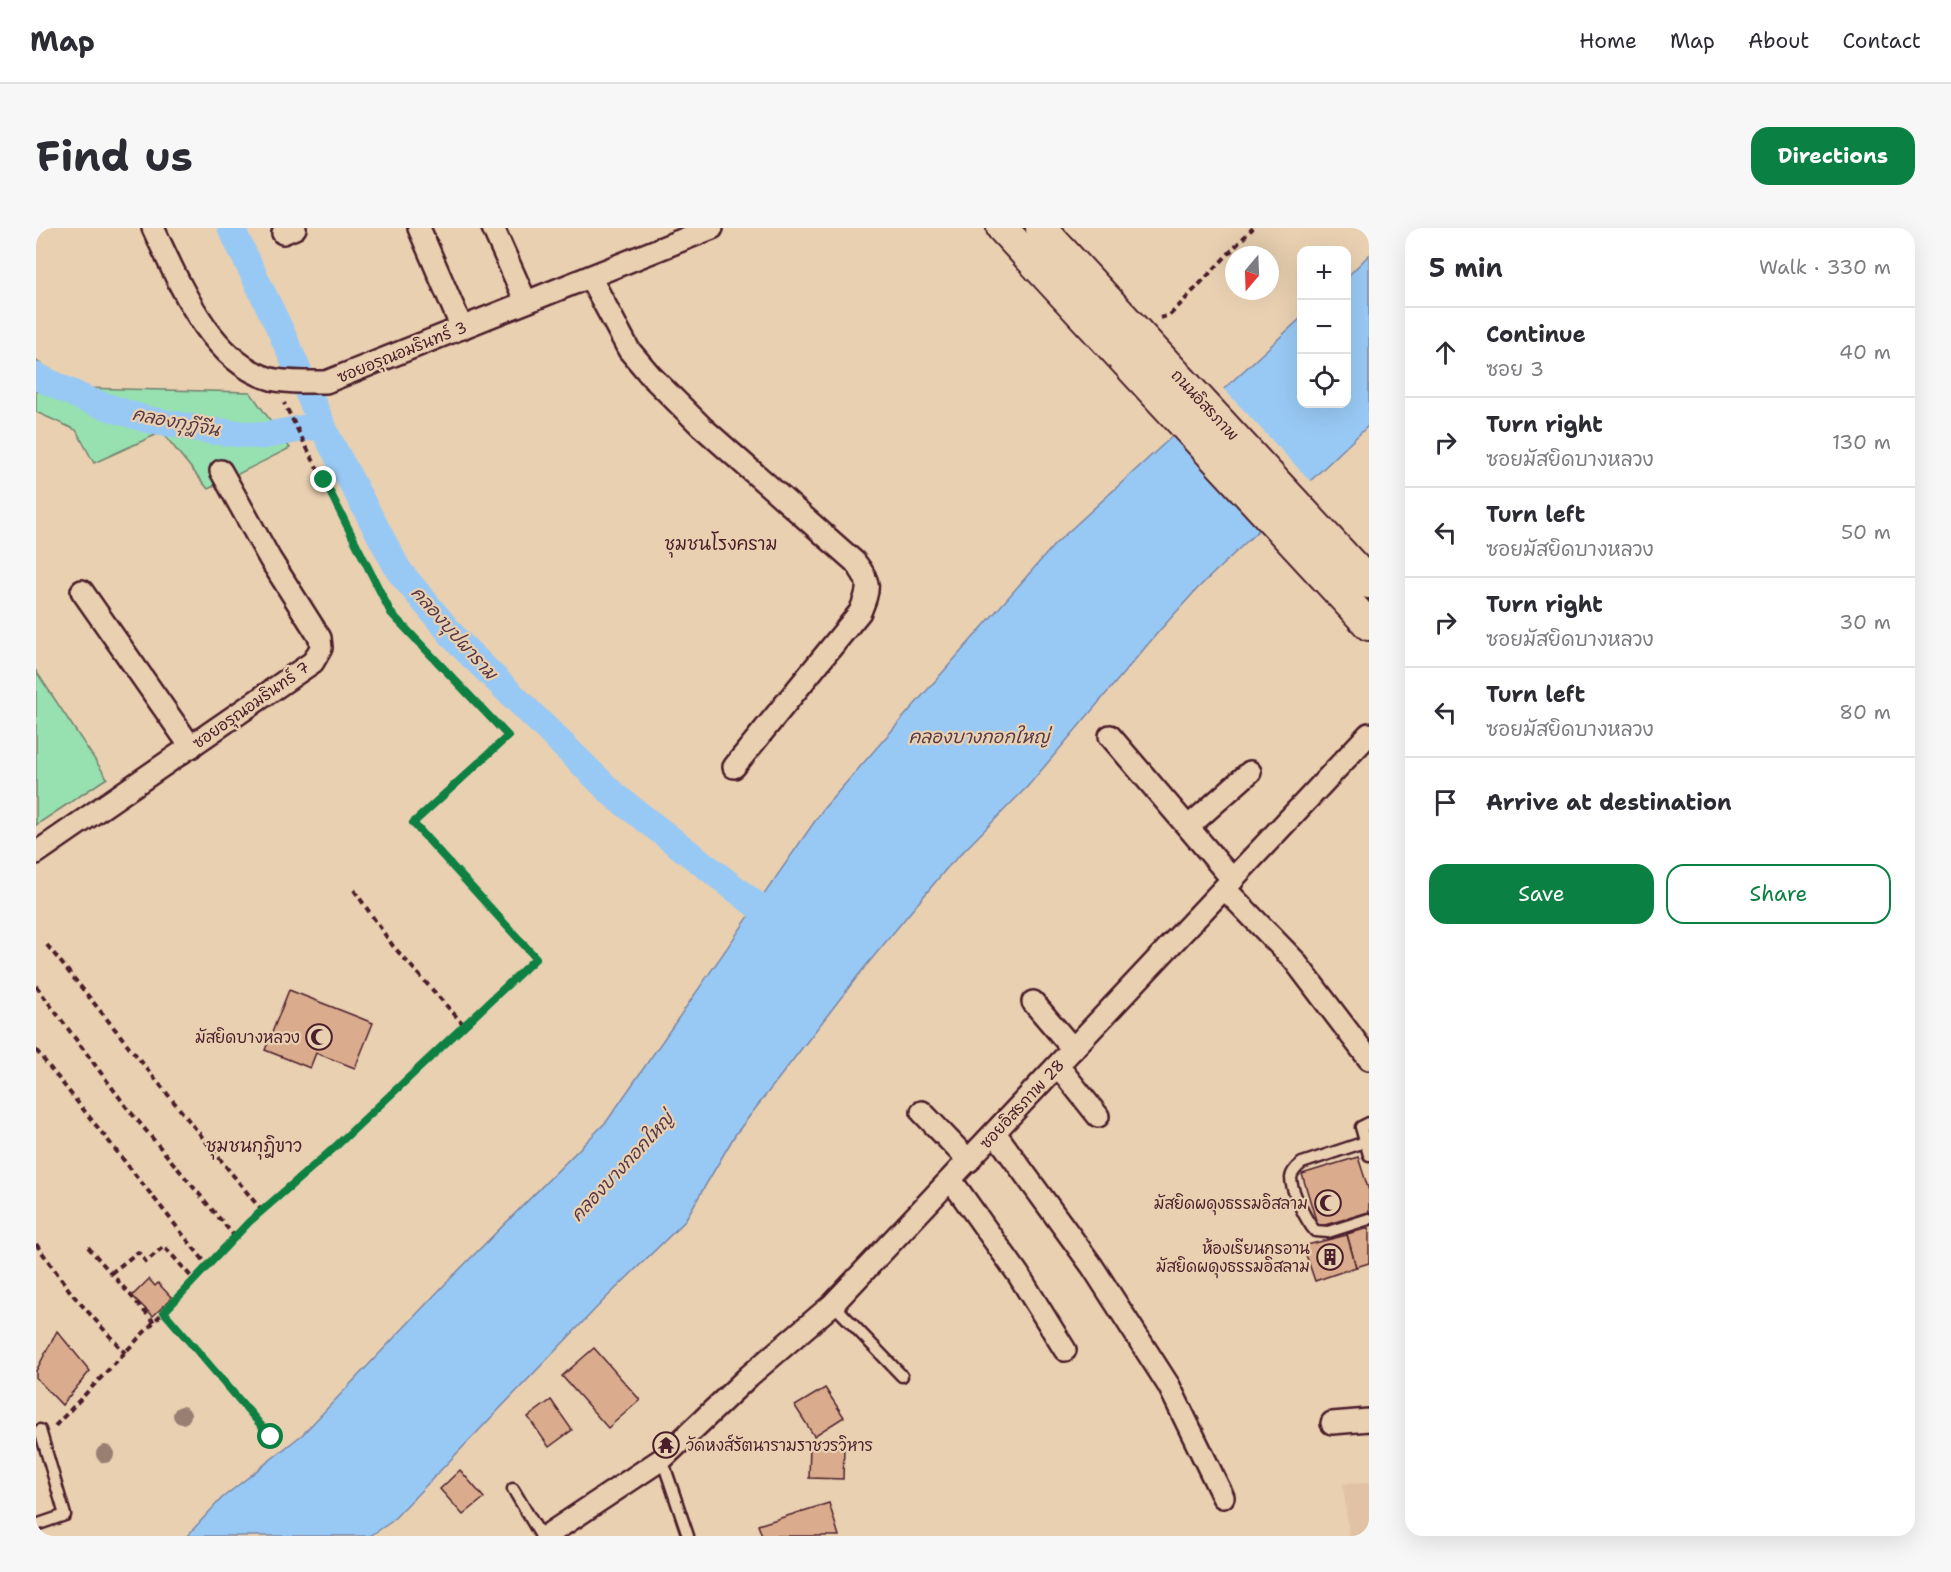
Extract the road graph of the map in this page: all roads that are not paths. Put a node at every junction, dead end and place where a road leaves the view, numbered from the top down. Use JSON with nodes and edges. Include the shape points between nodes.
{"nodes":[{"id":1,"x":153,"y":228,"type":"edge"},
{"id":2,"x":419,"y":228,"type":"edge"},
{"id":3,"x":493,"y":228,"type":"edge"},
{"id":4,"x":712,"y":228,"type":"edge"},
{"id":5,"x":1002,"y":228,"type":"edge"},
{"id":6,"x":1041,"y":228,"type":"edge"},
{"id":7,"x":590,"y":277,"type":"junction"},
{"id":8,"x":526,"y":302,"type":"junction"},
{"id":9,"x":462,"y":328,"type":"junction"},
{"id":10,"x":221,"y":471,"type":"dead end"},
{"id":11,"x":1369,"y":583,"type":"edge"},
{"id":12,"x":82,"y":591,"type":"dead end"},
{"id":13,"x":1369,"y":625,"type":"edge"},
{"id":14,"x":1369,"y":734,"type":"edge"},
{"id":15,"x":1110,"y":736,"type":"dead end"},
{"id":16,"x":191,"y":747,"type":"junction"},
{"id":17,"x":734,"y":767,"type":"dead end"},
{"id":18,"x":1250,"y":772,"type":"dead end"},
{"id":19,"x":1188,"y":827,"type":"junction"},
{"id":20,"x":36,"y":853,"type":"edge"},
{"id":21,"x":1229,"y":884,"type":"junction"},
{"id":22,"x":1033,"y":1002,"type":"dead end"},
{"id":23,"x":1073,"y":1049,"type":"junction"},
{"id":24,"x":1369,"y":1059,"type":"edge"},
{"id":25,"x":1058,"y":1066,"type":"junction"},
{"id":26,"x":922,"y":1112,"type":"dead end"},
{"id":27,"x":1098,"y":1116,"type":"dead end"},
{"id":28,"x":1369,"y":1123,"type":"edge"},
{"id":29,"x":994,"y":1133,"type":"junction"},
{"id":30,"x":1365,"y":1142,"type":"junction"},
{"id":31,"x":1369,"y":1155,"type":"edge"},
{"id":32,"x":969,"y":1161,"type":"junction"},
{"id":33,"x":951,"y":1180,"type":"junction"},
{"id":34,"x":1369,"y":1219,"type":"edge"},
{"id":35,"x":833,"y":1304,"type":"junction"},
{"id":36,"x":1065,"y":1350,"type":"dead end"},
{"id":37,"x":902,"y":1376,"type":"dead end"},
{"id":38,"x":1369,"y":1420,"type":"edge"},
{"id":39,"x":1332,"y":1423,"type":"dead end"},
{"id":40,"x":40,"y":1430,"type":"road end"},
{"id":41,"x":662,"y":1459,"type":"junction"},
{"id":42,"x":513,"y":1489,"type":"dead end"},
{"id":43,"x":1223,"y":1497,"type":"dead end"},
{"id":44,"x":36,"y":1525,"type":"edge"},
{"id":45,"x":541,"y":1536,"type":"edge"},
{"id":46,"x":546,"y":1536,"type":"edge"},
{"id":47,"x":688,"y":1536,"type":"edge"}],
"edges":[{"from":1,"to":9,"type":"street","name":"ซอยอรุณอมรินทร์ 3","via":[[179,283],[219,346],[241,365],[271,378],[326,382]]},
{"from":2,"to":9,"type":"street"},
{"from":3,"to":8,"type":"street"},
{"from":4,"to":7,"type":"street","name":"ซอยอรุณอมรินทร์ 3"},
{"from":5,"to":13,"type":"main road"},
{"from":6,"to":11,"type":"main road","name":"ถนนอิสรภาพ"},
{"from":7,"to":8,"type":"street","name":"ซอยอรุณอมรินทร์ 3"},
{"from":7,"to":17,"type":"street","via":[[629,350],[651,376],[702,427],[855,562],[866,577],[868,593],[861,612]]},
{"from":8,"to":9,"type":"street","name":"ซอยอรุณอมรินทร์ 3"},
{"from":10,"to":16,"type":"street","name":"ซอยอรุณอมรินทร์ 7","via":[[320,638],[321,648],[313,662]]},
{"from":12,"to":16,"type":"street"},
{"from":14,"to":21,"type":"street","name":"ซอยอิสรภาพ 28"},
{"from":15,"to":19,"type":"street"},
{"from":16,"to":20,"type":"street","name":"ซอยอรุณอมรินทร์ 7"},
{"from":18,"to":19,"type":"street"},
{"from":19,"to":21,"type":"street"},
{"from":21,"to":23,"type":"street","name":"ซอยอิสรภาพ 28"},
{"from":21,"to":24,"type":"street","via":[[1294,960]]},
{"from":22,"to":23,"type":"street"},
{"from":23,"to":25,"type":"street","name":"ซอยอิสรภาพ 28"},
{"from":25,"to":27,"type":"street"},
{"from":25,"to":29,"type":"street","name":"ซอยอิสรภาพ 28"},
{"from":26,"to":32,"type":"street"},
{"from":28,"to":30,"type":"lane","via":[[1361,1127]]},
{"from":29,"to":32,"type":"street","name":"ซอยอิสรภาพ 28"},
{"from":29,"to":43,"type":"street","via":[[1092,1266],[1169,1386]]},
{"from":30,"to":31,"type":"lane"},
{"from":30,"to":34,"type":"lane","via":[[1302,1162],[1291,1179],[1307,1222],[1316,1232]]},
{"from":32,"to":33,"type":"street","name":"ซอยอิสรภาพ 28"},
{"from":33,"to":35,"type":"street","name":"ซอยอิสรภาพ 28"},
{"from":33,"to":36,"type":"street"},
{"from":35,"to":37,"type":"lane"},
{"from":35,"to":41,"type":"street","name":"ซอยอิสรภาพ 28","via":[[749,1376]]},
{"from":38,"to":39,"type":"street"},
{"from":40,"to":44,"type":"lane","via":[[65,1515]]},
{"from":41,"to":46,"type":"street","name":"ซอยอิสรภาพ 28"},
{"from":41,"to":47,"type":"lane"},
{"from":42,"to":45,"type":"lane"}]}
